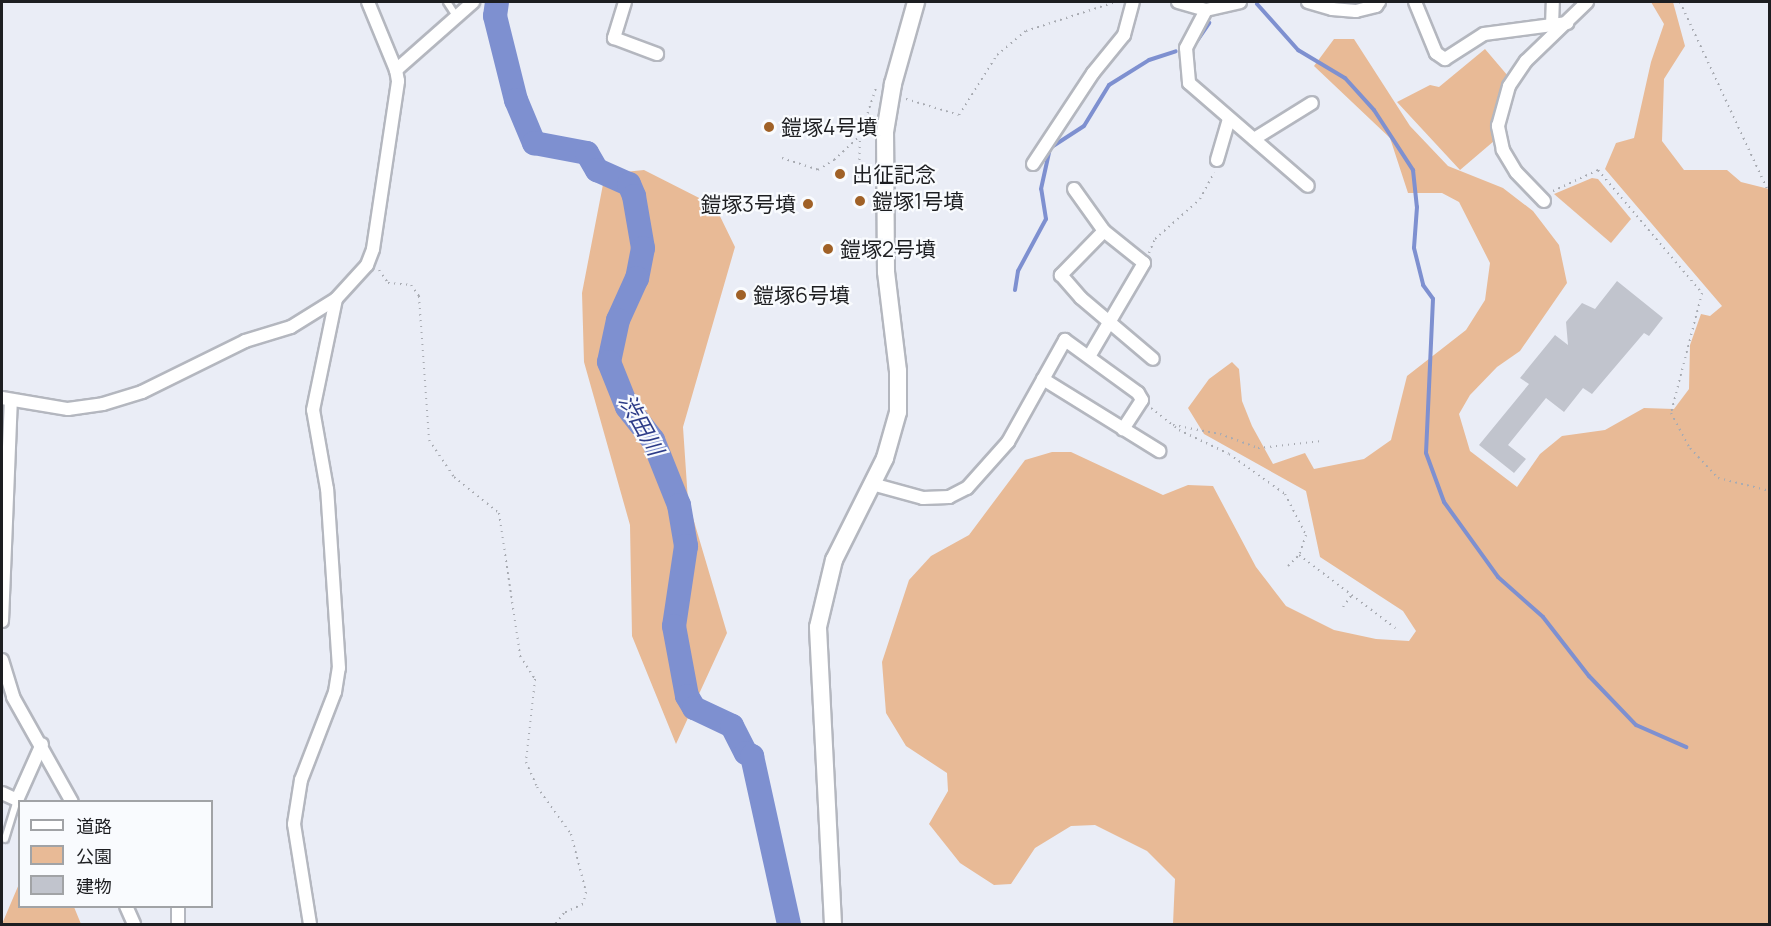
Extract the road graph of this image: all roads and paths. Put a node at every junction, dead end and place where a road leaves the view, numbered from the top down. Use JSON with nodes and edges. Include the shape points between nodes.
{"nodes":[{"id":1,"x":368,"y":2,"type":"edge"},
{"id":2,"x":447,"y":2,"type":"edge"},
{"id":3,"x":473,"y":2,"type":"edge"},
{"id":4,"x":625,"y":2,"type":"edge"},
{"id":5,"x":916,"y":2,"type":"edge"},
{"id":6,"x":1115,"y":2,"type":"edge"},
{"id":7,"x":1133,"y":2,"type":"edge"},
{"id":8,"x":1178,"y":2,"type":"edge"},
{"id":9,"x":1240,"y":2,"type":"edge"},
{"id":10,"x":1308,"y":2,"type":"edge"},
{"id":11,"x":1379,"y":2,"type":"edge"},
{"id":12,"x":1415,"y":2,"type":"edge"},
{"id":13,"x":1553,"y":2,"type":"edge"},
{"id":14,"x":1587,"y":2,"type":"edge"},
{"id":15,"x":1680,"y":2,"type":"edge"},
{"id":16,"x":1206,"y":10,"type":"junction"},
{"id":17,"x":456,"y":16,"type":"junction"},
{"id":18,"x":1568,"y":23,"type":"junction"},
{"id":19,"x":1551,"y":26,"type":"junction"},
{"id":20,"x":657,"y":54,"type":"dead end"},
{"id":21,"x":396,"y":70,"type":"junction"},
{"id":22,"x":886,"y":89,"type":"junction"},
{"id":23,"x":1312,"y":103,"type":"dead end"},
{"id":24,"x":1228,"y":119,"type":"junction"},
{"id":25,"x":860,"y":136,"type":"junction"},
{"id":26,"x":1254,"y":139,"type":"junction"},
{"id":27,"x":782,"y":158,"type":"dead end"},
{"id":28,"x":1217,"y":160,"type":"joint"},
{"id":29,"x":1033,"y":164,"type":"dead end"},
{"id":30,"x":859,"y":184,"type":"dead end"},
{"id":31,"x":1308,"y":186,"type":"dead end"},
{"id":32,"x":1074,"y":189,"type":"dead end"},
{"id":33,"x":1770,"y":195,"type":"edge"},
{"id":34,"x":1542,"y":199,"type":"joint"},
{"id":35,"x":1104,"y":231,"type":"junction"},
{"id":36,"x":370,"y":258,"type":"junction"},
{"id":37,"x":1144,"y":263,"type":"junction"},
{"id":38,"x":336,"y":299,"type":"junction"},
{"id":39,"x":1111,"y":322,"type":"junction"},
{"id":40,"x":1090,"y":356,"type":"junction"},
{"id":41,"x":1153,"y":359,"type":"dead end"},
{"id":42,"x":1043,"y":379,"type":"junction"},
{"id":43,"x":6,"y":399,"type":"edge"},
{"id":44,"x":1142,"y":400,"type":"junction"},
{"id":45,"x":1170,"y":424,"type":"junction"},
{"id":46,"x":1124,"y":429,"type":"junction"},
{"id":47,"x":1322,"y":441,"type":"dead end"},
{"id":48,"x":1159,"y":451,"type":"dead end"},
{"id":49,"x":872,"y":484,"type":"junction"},
{"id":50,"x":1770,"y":492,"type":"edge"},
{"id":51,"x":1299,"y":555,"type":"junction"},
{"id":52,"x":1288,"y":566,"type":"dead end"},
{"id":53,"x":1351,"y":596,"type":"junction"},
{"id":54,"x":1343,"y":607,"type":"dead end"},
{"id":55,"x":2,"y":621,"type":"edge"},
{"id":56,"x":1395,"y":628,"type":"dead end"},
{"id":57,"x":2,"y":660,"type":"edge"},
{"id":58,"x":42,"y":744,"type":"junction"},
{"id":59,"x":2,"y":793,"type":"edge"},
{"id":60,"x":17,"y":800,"type":"junction"},
{"id":61,"x":71,"y":800,"type":"edge"},
{"id":62,"x":5,"y":839,"type":"dead end"},
{"id":63,"x":127,"y":908,"type":"edge"},
{"id":64,"x":178,"y":908,"type":"edge"},
{"id":65,"x":134,"y":924,"type":"edge"},
{"id":66,"x":178,"y":924,"type":"edge"},
{"id":67,"x":310,"y":924,"type":"edge"},
{"id":68,"x":555,"y":924,"type":"edge"},
{"id":69,"x":833,"y":924,"type":"edge"}],
"edges":[{"from":1,"to":21,"type":"street"},
{"from":2,"to":17,"type":"lane"},
{"from":3,"to":17,"type":"street"},
{"from":4,"to":20,"type":"street","via":[[614,39],[637,54]]},
{"from":5,"to":22,"type":"street"},
{"from":6,"to":22,"type":"path","via":[[1026,31],[997,55],[959,115]]},
{"from":7,"to":29,"type":"street","via":[[1124,35],[1093,73]]},
{"from":8,"to":16,"type":"street"},
{"from":9,"to":16,"type":"street"},
{"from":10,"to":11,"type":"street","via":[[1356,11]]},
{"from":12,"to":19,"type":"street","via":[[1436,53],[1445,59],[1484,34]]},
{"from":13,"to":19,"type":"street"},
{"from":14,"to":18,"type":"street"},
{"from":15,"to":33,"type":"path"},
{"from":16,"to":24,"type":"street","via":[[1186,48],[1186,74],[1194,88]]},
{"from":17,"to":21,"type":"street"},
{"from":18,"to":19,"type":"street"},
{"from":18,"to":34,"type":"street","via":[[1526,61],[1509,86],[1498,126],[1503,150],[1516,172]]},
{"from":21,"to":36,"type":"street","via":[[398,81]]},
{"from":22,"to":25,"type":"path"},
{"from":22,"to":49,"type":"street","via":[[886,272],[898,412],[890,445]]},
{"from":23,"to":26,"type":"street"},
{"from":24,"to":26,"type":"street"},
{"from":24,"to":28,"type":"street"},
{"from":25,"to":27,"type":"path","via":[[818,170]]},
{"from":25,"to":30,"type":"path"},
{"from":26,"to":31,"type":"street"},
{"from":28,"to":37,"type":"path","via":[[1212,180],[1200,199],[1155,239]]},
{"from":32,"to":35,"type":"street"},
{"from":34,"to":50,"type":"path","via":[[1598,170],[1702,292],[1671,413],[1690,448],[1718,478]]},
{"from":35,"to":37,"type":"street"},
{"from":35,"to":39,"type":"street","via":[[1061,275],[1081,298]]},
{"from":36,"to":38,"type":"street"},
{"from":36,"to":68,"type":"path","via":[[388,283],[411,285],[419,296],[429,440],[454,477],[499,513],[520,656],[535,679],[526,762],[537,787],[571,834],[586,892],[583,904],[564,913]]},
{"from":37,"to":39,"type":"street"},
{"from":38,"to":43,"type":"street","via":[[291,327],[244,341],[142,392],[103,404],[68,409]]},
{"from":38,"to":67,"type":"street","via":[[313,410],[327,489],[339,668],[335,692],[301,780],[294,824]]},
{"from":39,"to":40,"type":"street"},
{"from":39,"to":41,"type":"street"},
{"from":40,"to":42,"type":"street","via":[[1065,340]]},
{"from":40,"to":44,"type":"street"},
{"from":42,"to":46,"type":"street"},
{"from":42,"to":49,"type":"street","via":[[1008,442],[959,493],[923,498]]},
{"from":43,"to":55,"type":"street"},
{"from":44,"to":45,"type":"path"},
{"from":44,"to":46,"type":"street"},
{"from":45,"to":47,"type":"path","via":[[1220,434],[1258,448]]},
{"from":45,"to":51,"type":"path","via":[[1229,454],[1285,494],[1306,535]]},
{"from":46,"to":48,"type":"street"},
{"from":49,"to":69,"type":"street","via":[[834,560],[818,627]]},
{"from":51,"to":52,"type":"path"},
{"from":51,"to":53,"type":"path"},
{"from":53,"to":54,"type":"path"},
{"from":53,"to":56,"type":"path"},
{"from":57,"to":58,"type":"street","via":[[13,697]]},
{"from":58,"to":60,"type":"street"},
{"from":58,"to":61,"type":"street"},
{"from":59,"to":60,"type":"street"},
{"from":60,"to":62,"type":"lane"},
{"from":63,"to":65,"type":"street"},
{"from":64,"to":66,"type":"street"}]}
